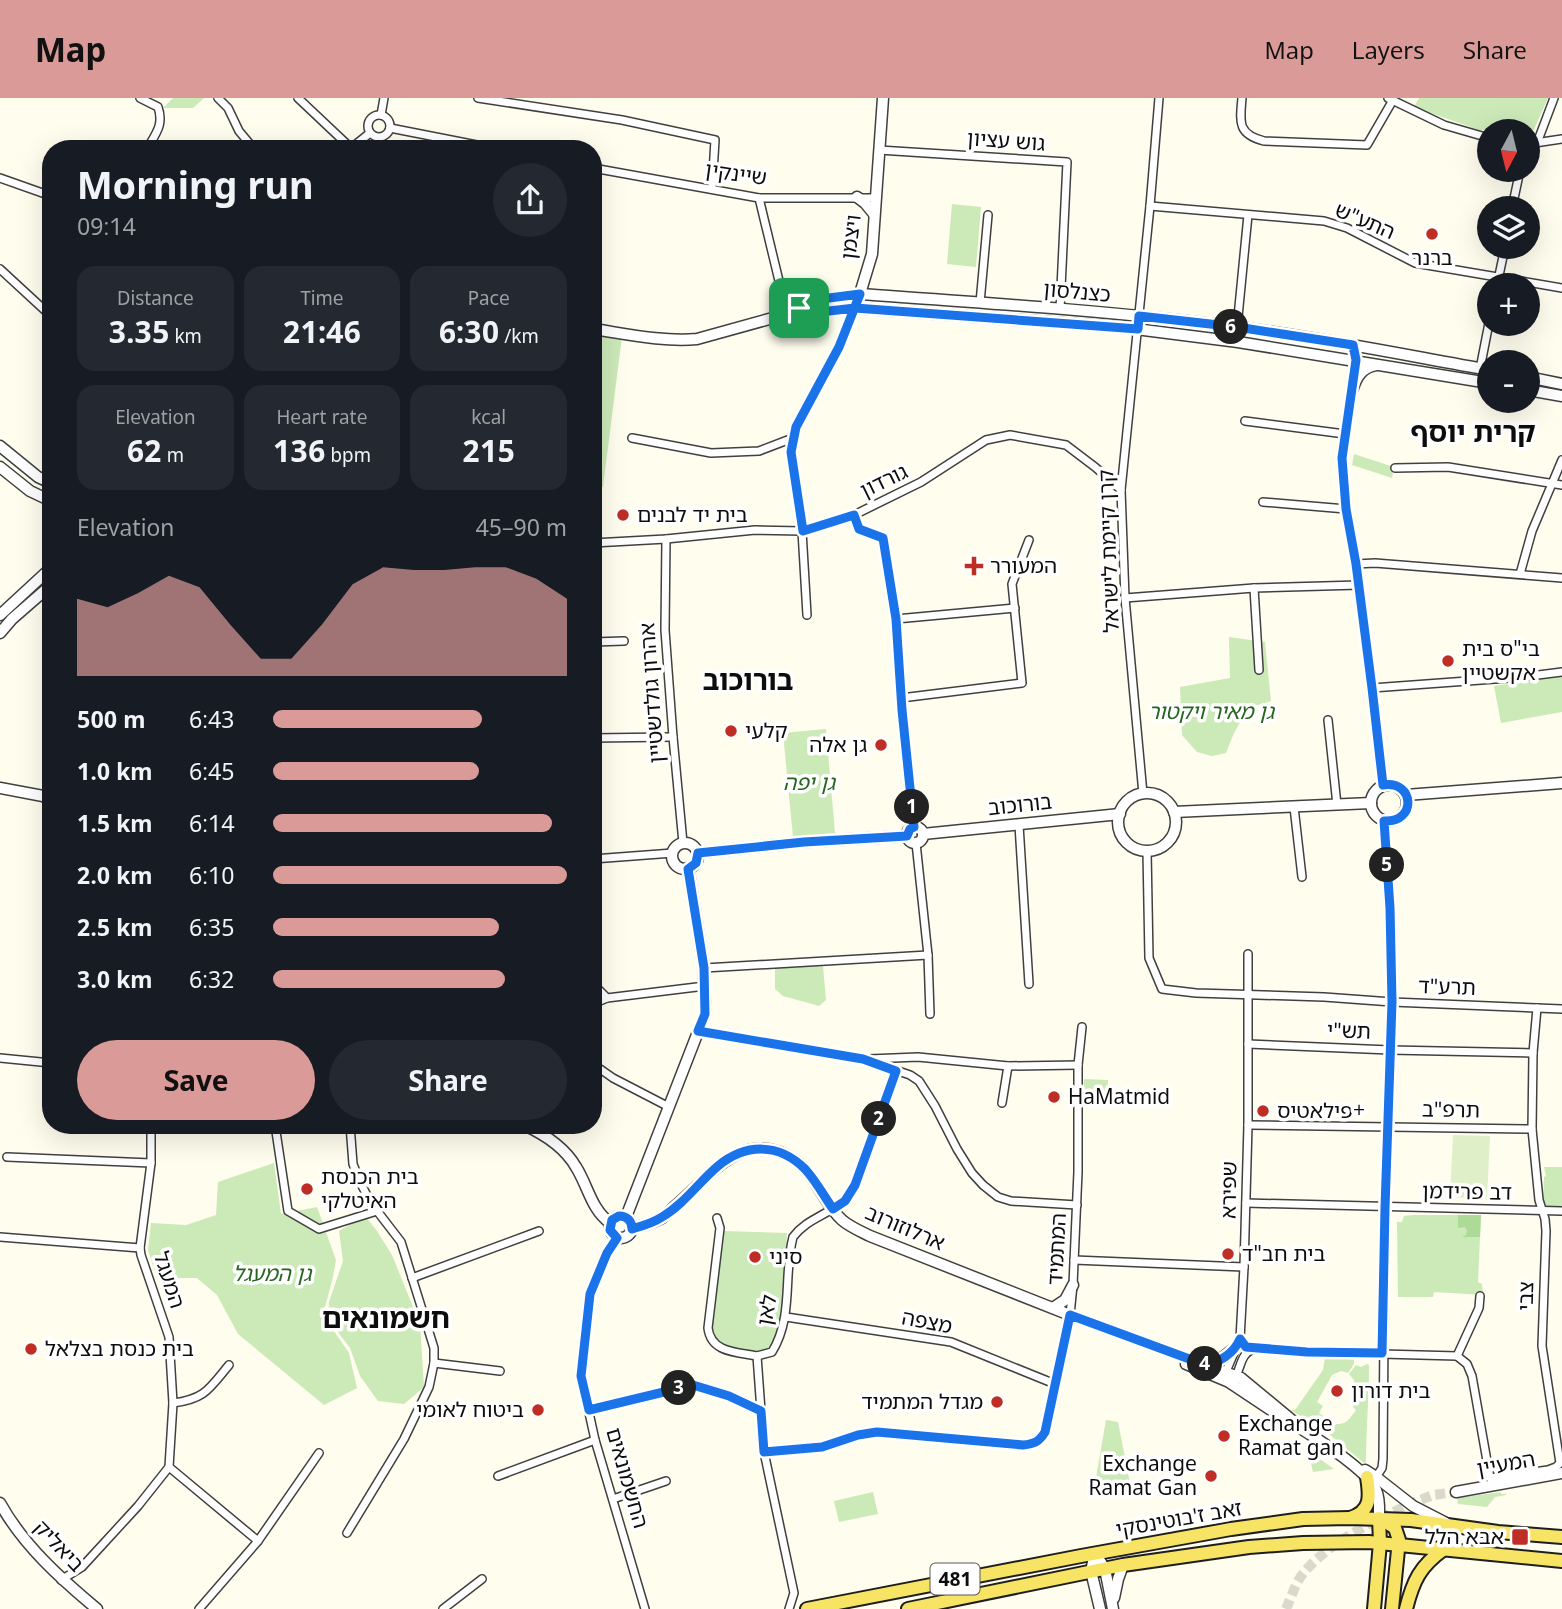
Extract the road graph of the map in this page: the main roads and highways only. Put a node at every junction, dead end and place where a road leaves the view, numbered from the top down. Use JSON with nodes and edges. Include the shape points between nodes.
{"nodes":[{"id":1,"x":1372,"y":1477,"type":"road end"},
{"id":2,"x":1350,"y":1518,"type":"junction"},
{"id":3,"x":1379,"y":1518,"type":"junction"},
{"id":4,"x":1562,"y":1537,"type":"edge"},
{"id":5,"x":1380,"y":1543,"type":"junction"},
{"id":6,"x":1399,"y":1544,"type":"junction"},
{"id":7,"x":1444,"y":1549,"type":"junction"},
{"id":8,"x":1562,"y":1561,"type":"edge"},
{"id":9,"x":813,"y":1609,"type":"edge"},
{"id":10,"x":908,"y":1609,"type":"edge"},
{"id":11,"x":1374,"y":1609,"type":"edge"},
{"id":12,"x":1392,"y":1609,"type":"edge"},
{"id":13,"x":1406,"y":1609,"type":"edge"}],
"edges":[{"from":1,"to":2,"type":"main road","via":[[1366,1507]]},
{"from":2,"to":3,"type":"main road","name":"זאב ז'בוטינסקי","number":"481"},
{"from":2,"to":9,"type":"main road","name":"זאב ז'בוטינסקי","number":"481","via":[[1294,1520],[1095,1553]]},
{"from":3,"to":4,"type":"main road","name":"זאב ז'בוטינסקי","number":"481"},
{"from":3,"to":5,"type":"main road"},
{"from":3,"to":6,"type":"main road","via":[[1395,1528]]},
{"from":5,"to":6,"type":"main road","name":"זאב ז'בוטינסקי","number":"481"},
{"from":5,"to":10,"type":"main road","name":"זאב ז'בוטינסקי","number":"481","via":[[1249,1547],[1123,1565]]},
{"from":5,"to":11,"type":"main road"},
{"from":6,"to":7,"type":"main road","name":"זאב ז'בוטינסקי","number":"481"},
{"from":6,"to":12,"type":"main road"},
{"from":7,"to":8,"type":"main road","name":"זאב ז'בוטינסקי","number":"481"},
{"from":7,"to":13,"type":"main road","via":[[1426,1563],[1414,1581]]}]}
